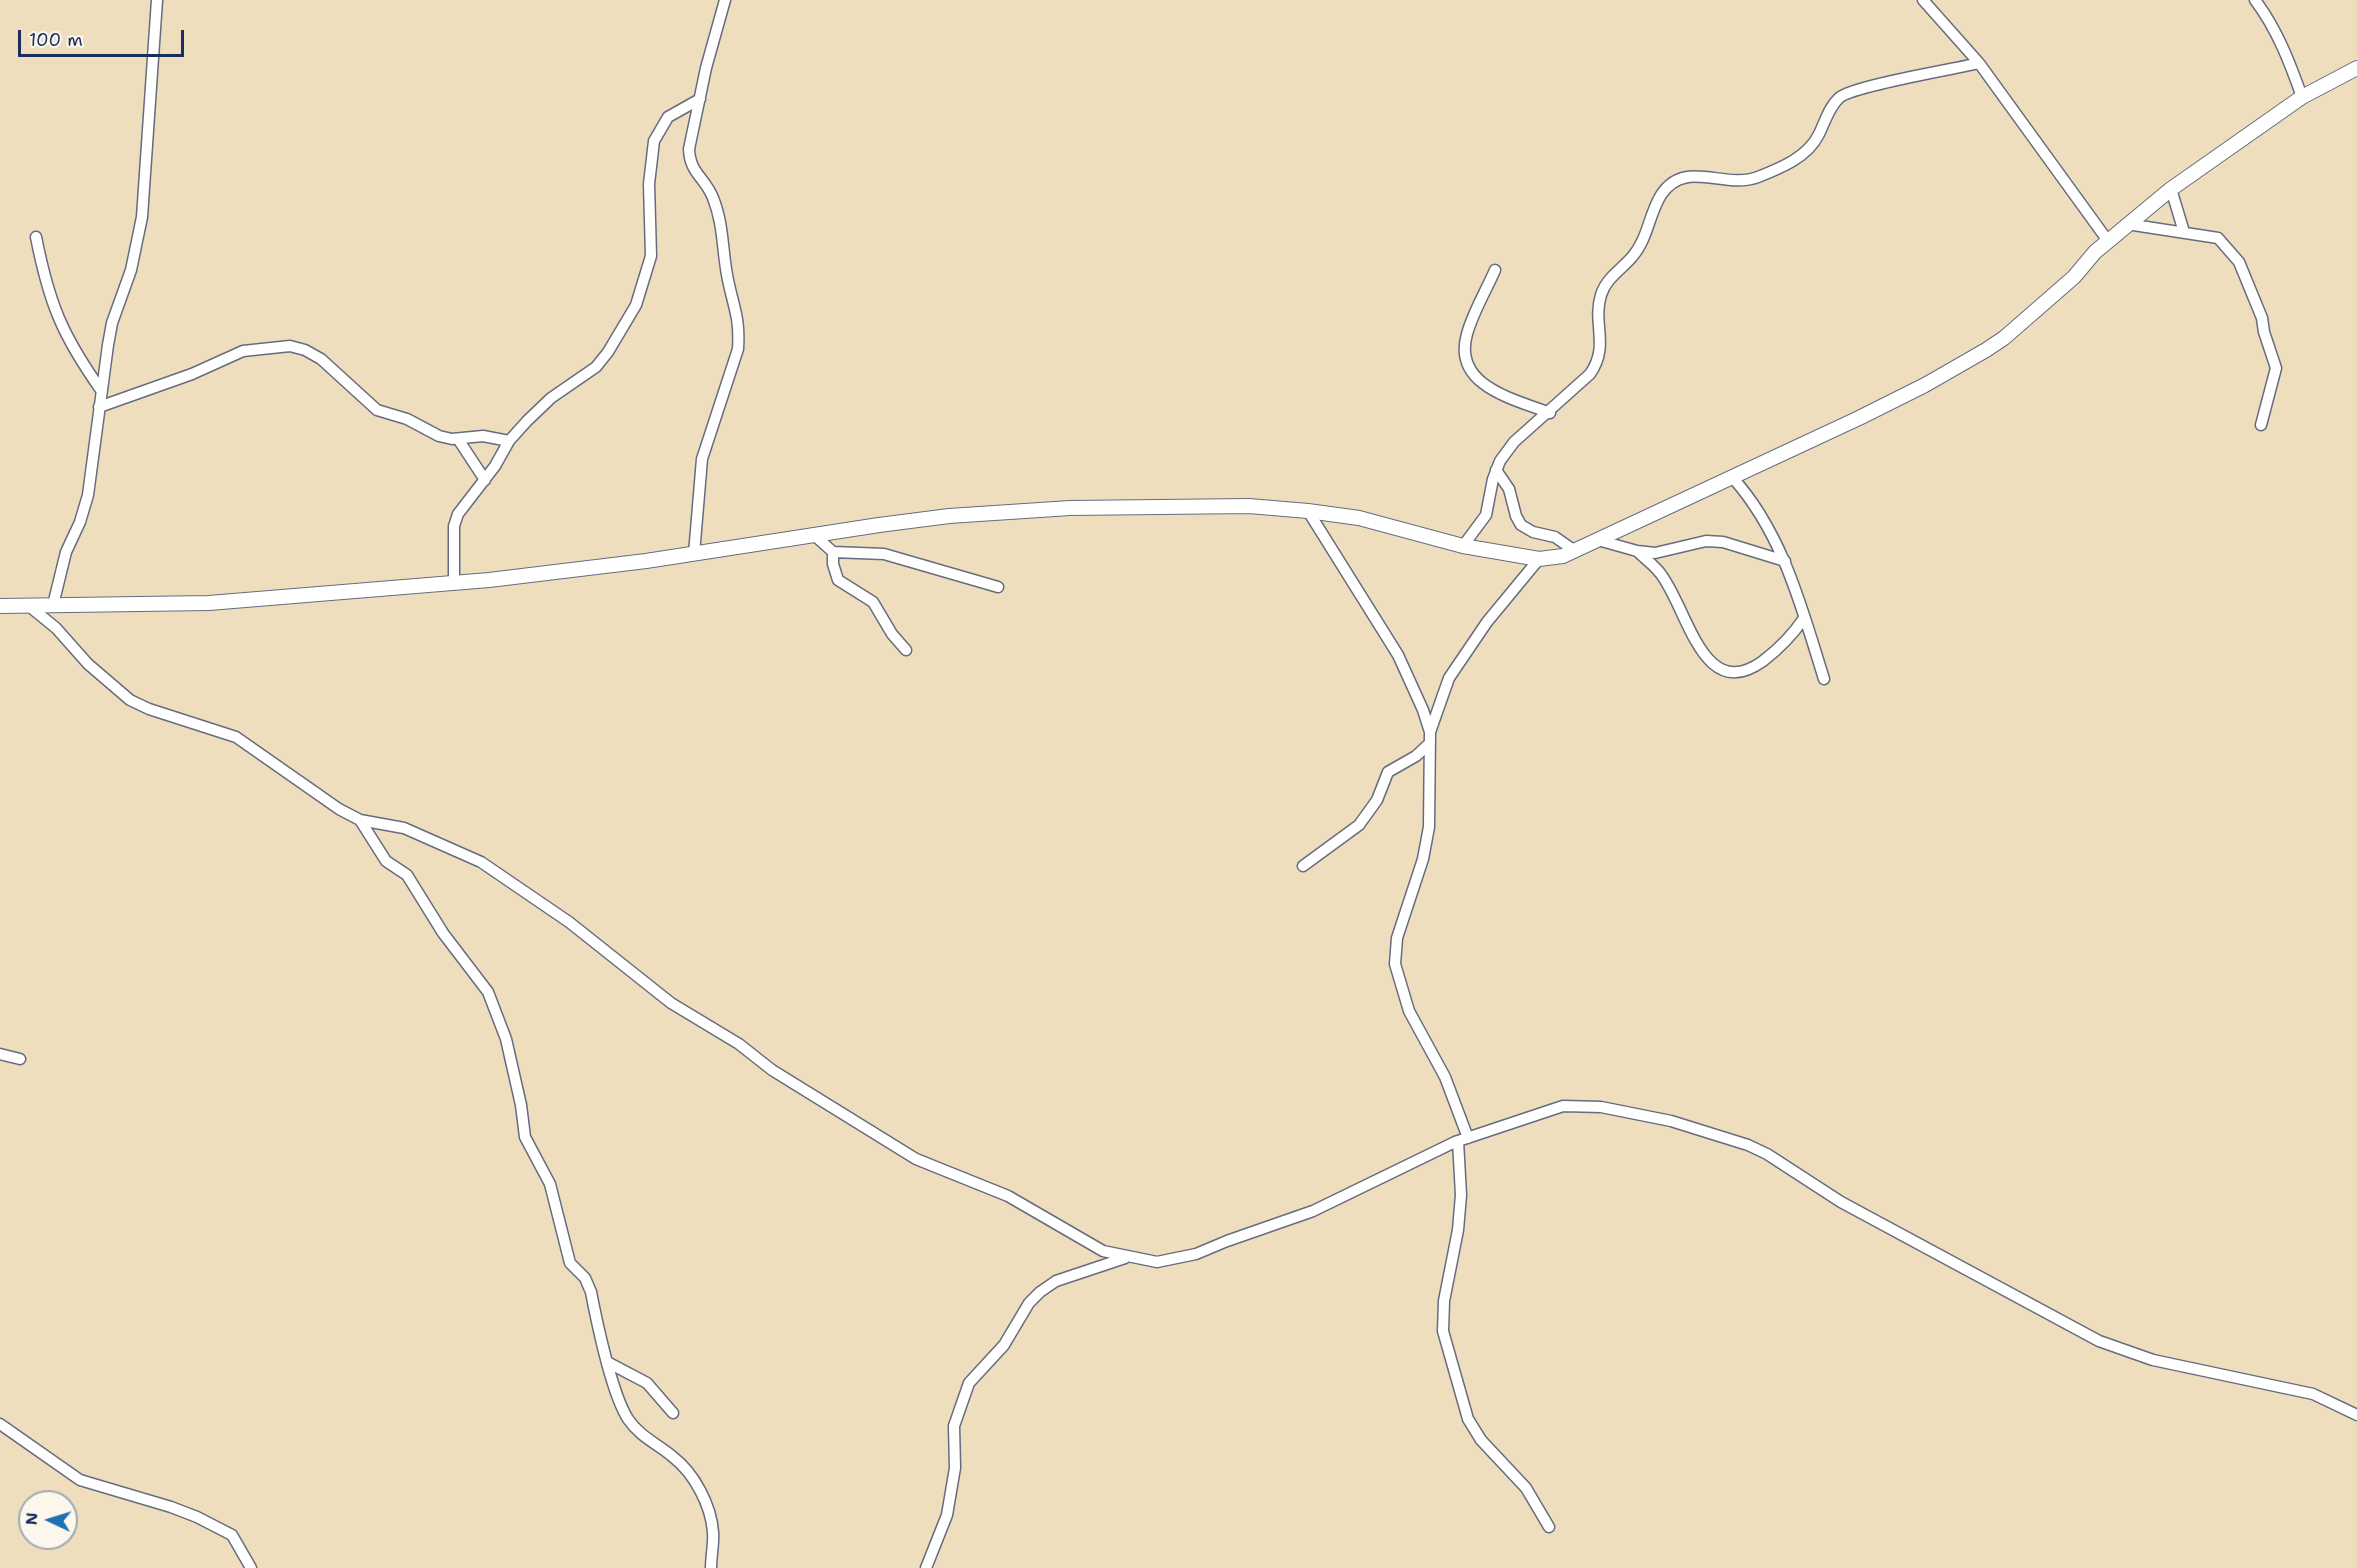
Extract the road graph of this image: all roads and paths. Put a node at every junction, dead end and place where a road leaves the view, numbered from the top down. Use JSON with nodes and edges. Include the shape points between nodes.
{"nodes":[{"id":1,"x":157,"y":0,"type":"edge"},
{"id":2,"x":725,"y":0,"type":"edge"},
{"id":3,"x":1923,"y":0,"type":"edge"},
{"id":4,"x":2255,"y":0,"type":"edge"},
{"id":5,"x":1979,"y":63,"type":"junction"},
{"id":6,"x":2357,"y":68,"type":"edge"},
{"id":7,"x":2302,"y":97,"type":"junction"},
{"id":8,"x":700,"y":99,"type":"junction"},
{"id":9,"x":2170,"y":189,"type":"junction"},
{"id":10,"x":2127,"y":224,"type":"junction"},
{"id":11,"x":2184,"y":232,"type":"junction"},
{"id":12,"x":36,"y":237,"type":"dead end"},
{"id":13,"x":2108,"y":241,"type":"junction"},
{"id":14,"x":1495,"y":270,"type":"dead end"},
{"id":15,"x":101,"y":390,"type":"junction"},
{"id":16,"x":99,"y":407,"type":"junction"},
{"id":17,"x":1550,"y":413,"type":"junction"},
{"id":18,"x":2261,"y":425,"type":"dead end"},
{"id":19,"x":458,"y":439,"type":"junction"},
{"id":20,"x":509,"y":441,"type":"junction"},
{"id":21,"x":1496,"y":470,"type":"junction"},
{"id":22,"x":1732,"y":477,"type":"junction"},
{"id":23,"x":485,"y":480,"type":"junction"},
{"id":24,"x":1308,"y":511,"type":"junction"},
{"id":25,"x":813,"y":534,"type":"junction"},
{"id":26,"x":1598,"y":540,"type":"junction"},
{"id":27,"x":1463,"y":546,"type":"junction"},
{"id":28,"x":1575,"y":551,"type":"junction"},
{"id":29,"x":1637,"y":551,"type":"junction"},
{"id":30,"x":833,"y":552,"type":"junction"},
{"id":31,"x":694,"y":554,"type":"junction"},
{"id":32,"x":1539,"y":559,"type":"junction"},
{"id":33,"x":1785,"y":561,"type":"junction"},
{"id":34,"x":454,"y":582,"type":"junction"},
{"id":35,"x":998,"y":587,"type":"dead end"},
{"id":36,"x":53,"y":605,"type":"junction"},
{"id":37,"x":0,"y":606,"type":"edge"},
{"id":38,"x":29,"y":606,"type":"junction"},
{"id":39,"x":1804,"y":618,"type":"junction"},
{"id":40,"x":906,"y":650,"type":"dead end"},
{"id":41,"x":1824,"y":679,"type":"dead end"},
{"id":42,"x":1430,"y":737,"type":"junction"},
{"id":43,"x":360,"y":820,"type":"junction"},
{"id":44,"x":1303,"y":866,"type":"dead end"},
{"id":45,"x":0,"y":1054,"type":"edge"},
{"id":46,"x":20,"y":1059,"type":"dead end"},
{"id":47,"x":1463,"y":1139,"type":"junction"},
{"id":48,"x":1126,"y":1257,"type":"junction"},
{"id":49,"x":609,"y":1363,"type":"junction"},
{"id":50,"x":673,"y":1413,"type":"dead end"},
{"id":51,"x":2357,"y":1415,"type":"edge"},
{"id":52,"x":0,"y":1424,"type":"edge"},
{"id":53,"x":1549,"y":1527,"type":"dead end"},
{"id":54,"x":251,"y":1568,"type":"edge"},
{"id":55,"x":711,"y":1568,"type":"edge"},
{"id":56,"x":926,"y":1568,"type":"edge"}],
"edges":[{"from":1,"to":15,"type":"street","via":[[142,217],[131,270],[112,323]]},
{"from":2,"to":8,"type":"street"},
{"from":3,"to":5,"type":"street"},
{"from":4,"to":7,"type":"street","via":[[2290,63]]},
{"from":5,"to":13,"type":"street"},
{"from":5,"to":17,"type":"street","via":[[1860,88],[1839,97],[1806,152],[1755,179],[1728,181],[1696,175],[1671,183],[1654,208],[1640,246],[1604,288],[1599,310],[1599,362]]},
{"from":6,"to":7,"type":"street"},
{"from":7,"to":9,"type":"street"},
{"from":8,"to":20,"type":"street","via":[[668,117],[654,141],[649,184],[651,256],[627,321],[596,368],[551,398]]},
{"from":8,"to":31,"type":"street","via":[[689,161],[712,194],[719,214],[728,280],[739,320],[738,349],[702,459]]},
{"from":9,"to":10,"type":"street"},
{"from":9,"to":11,"type":"street"},
{"from":10,"to":11,"type":"street"},
{"from":10,"to":13,"type":"street"},
{"from":11,"to":18,"type":"street","via":[[2218,238],[2239,262],[2258,305],[2276,368]]},
{"from":12,"to":15,"type":"street","via":[[52,308]]},
{"from":13,"to":22,"type":"street","via":[[2058,291],[1986,350],[1926,385]]},
{"from":14,"to":17,"type":"street","via":[[1466,336],[1468,368],[1474,378],[1491,389]]},
{"from":15,"to":16,"type":"street"},
{"from":16,"to":19,"type":"street","via":[[243,351],[290,346],[321,359],[377,410],[407,419],[439,436]]},
{"from":16,"to":36,"type":"street","via":[[88,495],[66,552]]},
{"from":17,"to":21,"type":"street","via":[[1514,442]]},
{"from":19,"to":20,"type":"street","via":[[483,436]]},
{"from":19,"to":23,"type":"street"},
{"from":20,"to":23,"type":"street"},
{"from":21,"to":27,"type":"street","via":[[1486,515]]},
{"from":21,"to":28,"type":"street","via":[[1509,489],[1521,525],[1555,537]]},
{"from":22,"to":26,"type":"street"},
{"from":22,"to":33,"type":"street","via":[[1749,497]]},
{"from":23,"to":34,"type":"street","via":[[458,514],[454,526]]},
{"from":24,"to":25,"type":"street","via":[[1238,505],[1070,508],[949,516]]},
{"from":24,"to":27,"type":"street","via":[[1359,518]]},
{"from":24,"to":42,"type":"street","via":[[1398,655]]},
{"from":25,"to":30,"type":"street"},
{"from":25,"to":31,"type":"street"},
{"from":26,"to":28,"type":"street"},
{"from":26,"to":29,"type":"street"},
{"from":27,"to":32,"type":"street"},
{"from":28,"to":32,"type":"street"},
{"from":29,"to":33,"type":"street","via":[[1655,553],[1706,541]]},
{"from":29,"to":39,"type":"street","via":[[1660,573],[1711,662],[1728,673],[1748,671],[1786,643]]},
{"from":30,"to":35,"type":"street","via":[[884,554]]},
{"from":30,"to":40,"type":"street","via":[[838,580],[873,602]]},
{"from":31,"to":34,"type":"street","via":[[552,574]]},
{"from":32,"to":42,"type":"street","via":[[1487,622],[1449,678]]},
{"from":33,"to":39,"type":"street"},
{"from":34,"to":36,"type":"street","via":[[209,603]]},
{"from":36,"to":38,"type":"street"},
{"from":37,"to":38,"type":"street"},
{"from":38,"to":43,"type":"street","via":[[130,700],[149,710],[236,737]]},
{"from":39,"to":41,"type":"street"},
{"from":42,"to":44,"type":"street","via":[[1416,756],[1388,772],[1377,800],[1359,825]]},
{"from":42,"to":47,"type":"street","via":[[1429,827],[1423,859],[1397,938],[1395,964],[1408,1011],[1445,1077]]},
{"from":43,"to":48,"type":"street","via":[[404,828],[482,862],[569,922],[671,1003],[904,1152],[1008,1196],[1064,1231],[1103,1251]]},
{"from":43,"to":49,"type":"street","via":[[386,861],[407,875],[443,933],[488,992],[506,1040],[525,1137],[550,1184],[570,1263],[585,1278],[591,1292]]},
{"from":45,"to":46,"type":"street"},
{"from":47,"to":48,"type":"street","via":[[1313,1211],[1197,1254],[1157,1262]]},
{"from":47,"to":51,"type":"street","via":[[1574,1105],[1640,1113],[1708,1131],[1767,1154],[1841,1202],[2099,1341],[2153,1360],[2313,1394]]},
{"from":47,"to":53,"type":"street","via":[[1461,1196],[1442,1317],[1445,1339],[1468,1419],[1480,1440],[1526,1488]]},
{"from":48,"to":56,"type":"street","via":[[1056,1281],[1040,1292],[1004,1345],[969,1383],[954,1426],[955,1468],[947,1515]]},
{"from":49,"to":50,"type":"street","via":[[647,1383]]},
{"from":49,"to":55,"type":"street","via":[[627,1418],[655,1446],[687,1469],[699,1490],[714,1532]]},
{"from":52,"to":54,"type":"street","via":[[80,1480],[177,1509],[232,1535]]}]}
